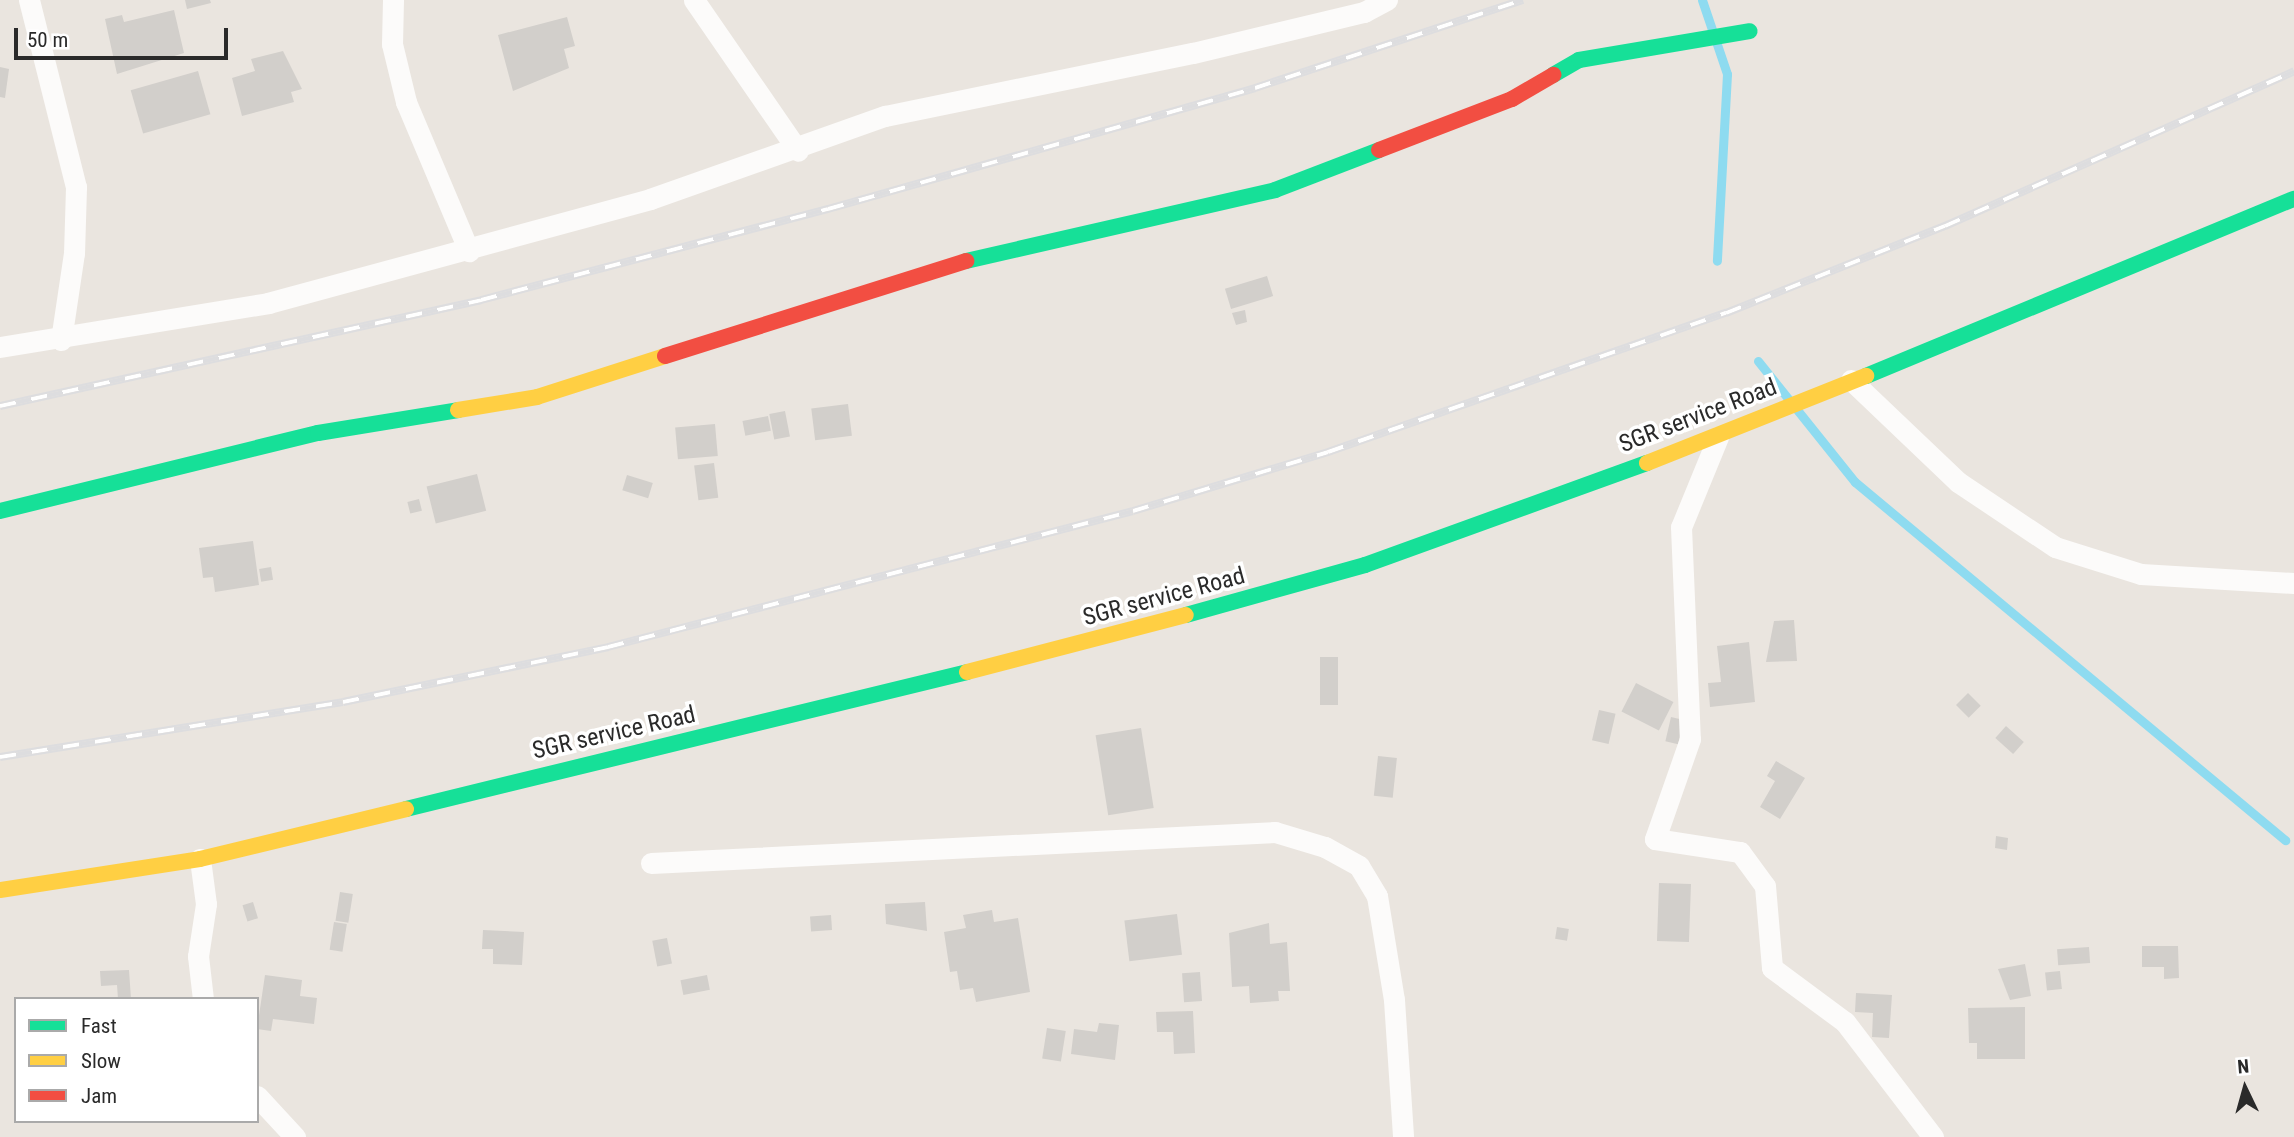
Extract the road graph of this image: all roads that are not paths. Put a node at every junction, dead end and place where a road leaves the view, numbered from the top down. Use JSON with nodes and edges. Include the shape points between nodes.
{"nodes":[{"id":1,"x":29,"y":0,"type":"edge"},
{"id":2,"x":393,"y":0,"type":"edge"},
{"id":3,"x":694,"y":0,"type":"edge"},
{"id":4,"x":1387,"y":0,"type":"edge"},
{"id":5,"x":1750,"y":31,"type":"dead end"},
{"id":6,"x":798,"y":151,"type":"junction"},
{"id":7,"x":2294,"y":199,"type":"edge"},
{"id":8,"x":469,"y":251,"type":"junction"},
{"id":9,"x":61,"y":340,"type":"junction"},
{"id":10,"x":0,"y":348,"type":"edge"},
{"id":11,"x":1851,"y":380,"type":"junction"},
{"id":12,"x":1718,"y":437,"type":"junction"},
{"id":13,"x":0,"y":511,"type":"edge"},
{"id":14,"x":2294,"y":583,"type":"edge"},
{"id":15,"x":200,"y":859,"type":"junction"},
{"id":16,"x":651,"y":863,"type":"dead end"},
{"id":17,"x":0,"y":890,"type":"edge"},
{"id":18,"x":202,"y":997,"type":"edge"},
{"id":19,"x":259,"y":1098,"type":"edge"},
{"id":20,"x":295,"y":1137,"type":"edge"},
{"id":21,"x":1403,"y":1137,"type":"edge"},
{"id":22,"x":1933,"y":1137,"type":"edge"}],
"edges":[{"from":1,"to":9,"type":"street","via":[[76,187],[74,253]]},
{"from":2,"to":8,"type":"street","via":[[392,44],[406,102]]},
{"from":3,"to":6,"type":"street"},
{"from":4,"to":6,"type":"street","via":[[1364,12],[1193,53],[886,116]]},
{"from":5,"to":13,"type":"street","via":[[1579,60],[1512,99],[1275,190],[965,261],[537,397],[318,433]]},
{"from":6,"to":8,"type":"street"},
{"from":7,"to":11,"type":"street","name":"SGR service Road"},
{"from":8,"to":9,"type":"street","via":[[268,303]]},
{"from":9,"to":10,"type":"street"},
{"from":11,"to":12,"type":"street","name":"SGR service Road"},
{"from":11,"to":14,"type":"street","via":[[1958,482],[2055,547],[2141,574]]},
{"from":12,"to":15,"type":"street","name":"SGR service Road","via":[[1365,565],[1114,636]]},
{"from":12,"to":22,"type":"street","via":[[1681,527],[1690,738],[1655,839],[1740,852],[1765,886],[1772,968],[1845,1022]]},
{"from":15,"to":17,"type":"street","name":"SGR service Road"},
{"from":15,"to":18,"type":"street","via":[[206,904],[198,956]]},
{"from":16,"to":21,"type":"street","via":[[1275,832],[1325,847],[1359,866],[1377,896],[1394,1000]]},
{"from":19,"to":20,"type":"street"}]}
